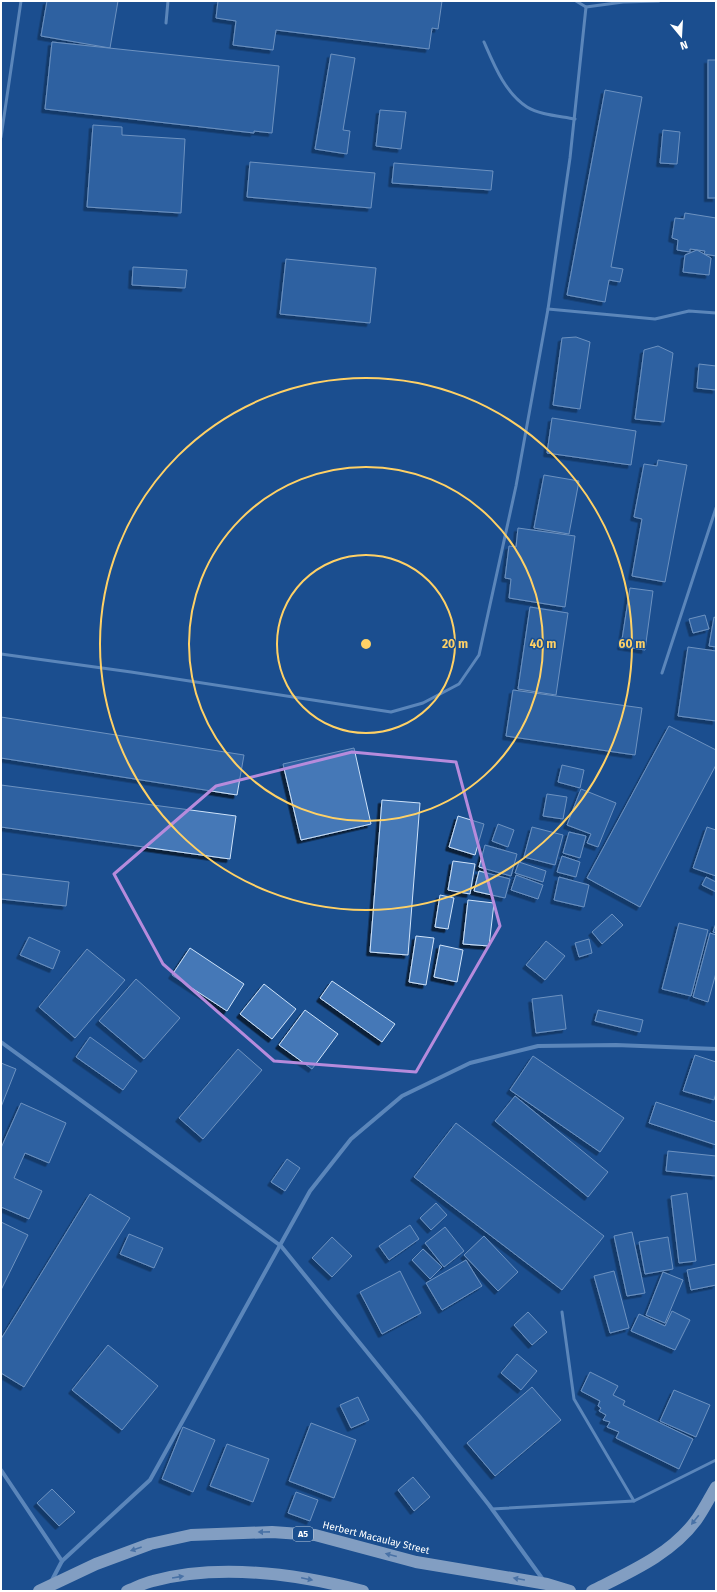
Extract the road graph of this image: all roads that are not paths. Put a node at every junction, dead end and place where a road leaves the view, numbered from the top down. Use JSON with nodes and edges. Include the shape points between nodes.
{"nodes":[{"id":1,"x":21,"y":1,"type":"edge"},
{"id":2,"x":168,"y":1,"type":"edge"},
{"id":3,"x":576,"y":1,"type":"edge"},
{"id":4,"x":659,"y":1,"type":"edge"},
{"id":5,"x":586,"y":7,"type":"junction"},
{"id":6,"x":166,"y":23,"type":"dead end"},
{"id":7,"x":484,"y":42,"type":"dead end"},
{"id":8,"x":575,"y":119,"type":"junction"},
{"id":9,"x":1,"y":137,"type":"edge"},
{"id":10,"x":548,"y":309,"type":"junction"},
{"id":11,"x":716,"y":312,"type":"edge"},
{"id":12,"x":716,"y":508,"type":"edge"},
{"id":13,"x":1,"y":654,"type":"edge"},
{"id":14,"x":662,"y":673,"type":"dead end"},
{"id":15,"x":1,"y":1042,"type":"edge"},
{"id":16,"x":716,"y":1049,"type":"edge"},
{"id":17,"x":281,"y":1246,"type":"junction"},
{"id":18,"x":562,"y":1312,"type":"dead end"},
{"id":19,"x":716,"y":1460,"type":"edge"},
{"id":20,"x":1,"y":1470,"type":"edge"},
{"id":21,"x":716,"y":1487,"type":"edge"},
{"id":22,"x":634,"y":1501,"type":"junction"},
{"id":23,"x":491,"y":1509,"type":"junction"},
{"id":24,"x":62,"y":1561,"type":"junction"},
{"id":25,"x":547,"y":1584,"type":"junction"},
{"id":26,"x":44,"y":1589,"type":"edge"},
{"id":27,"x":127,"y":1591,"type":"edge"},
{"id":28,"x":362,"y":1591,"type":"edge"},
{"id":29,"x":570,"y":1591,"type":"edge"},
{"id":30,"x":592,"y":1591,"type":"edge"}],
"edges":[{"from":1,"to":9,"type":"lane"},
{"from":2,"to":6,"type":"lane"},
{"from":3,"to":5,"type":"lane"},
{"from":4,"to":5,"type":"lane"},
{"from":5,"to":8,"type":"lane"},
{"from":7,"to":8,"type":"lane","via":[[497,72],[526,106]]},
{"from":8,"to":10,"type":"lane"},
{"from":10,"to":11,"type":"lane","via":[[655,319],[689,311]]},
{"from":10,"to":13,"type":"lane","via":[[516,486],[479,655],[459,684],[423,703],[391,712]]},
{"from":12,"to":14,"type":"lane"},
{"from":15,"to":17,"type":"street"},
{"from":16,"to":17,"type":"street","via":[[616,1045],[538,1046],[470,1062],[402,1096],[351,1139],[310,1191]]},
{"from":17,"to":23,"type":"street"},
{"from":17,"to":24,"type":"street","via":[[150,1480]]},
{"from":18,"to":22,"type":"lane","via":[[574,1399]]},
{"from":19,"to":22,"type":"lane"},
{"from":20,"to":24,"type":"street"},
{"from":21,"to":30,"type":"highway","one_way":true,"via":[[697,1519],[672,1546],[639,1568]]},
{"from":22,"to":23,"type":"lane"},
{"from":23,"to":25,"type":"street"},
{"from":24,"to":26,"type":"street"},
{"from":25,"to":26,"type":"highway","name":"Herbert Macaulay Street","number":"A5","one_way":true,"via":[[416,1562],[314,1535],[272,1532],[191,1535],[150,1544],[96,1564]]},
{"from":25,"to":29,"type":"highway","name":"Herbert Macaulay Street","number":"A5"},
{"from":27,"to":28,"type":"highway","one_way":true,"via":[[153,1581],[203,1573],[251,1572],[298,1578]]}]}
